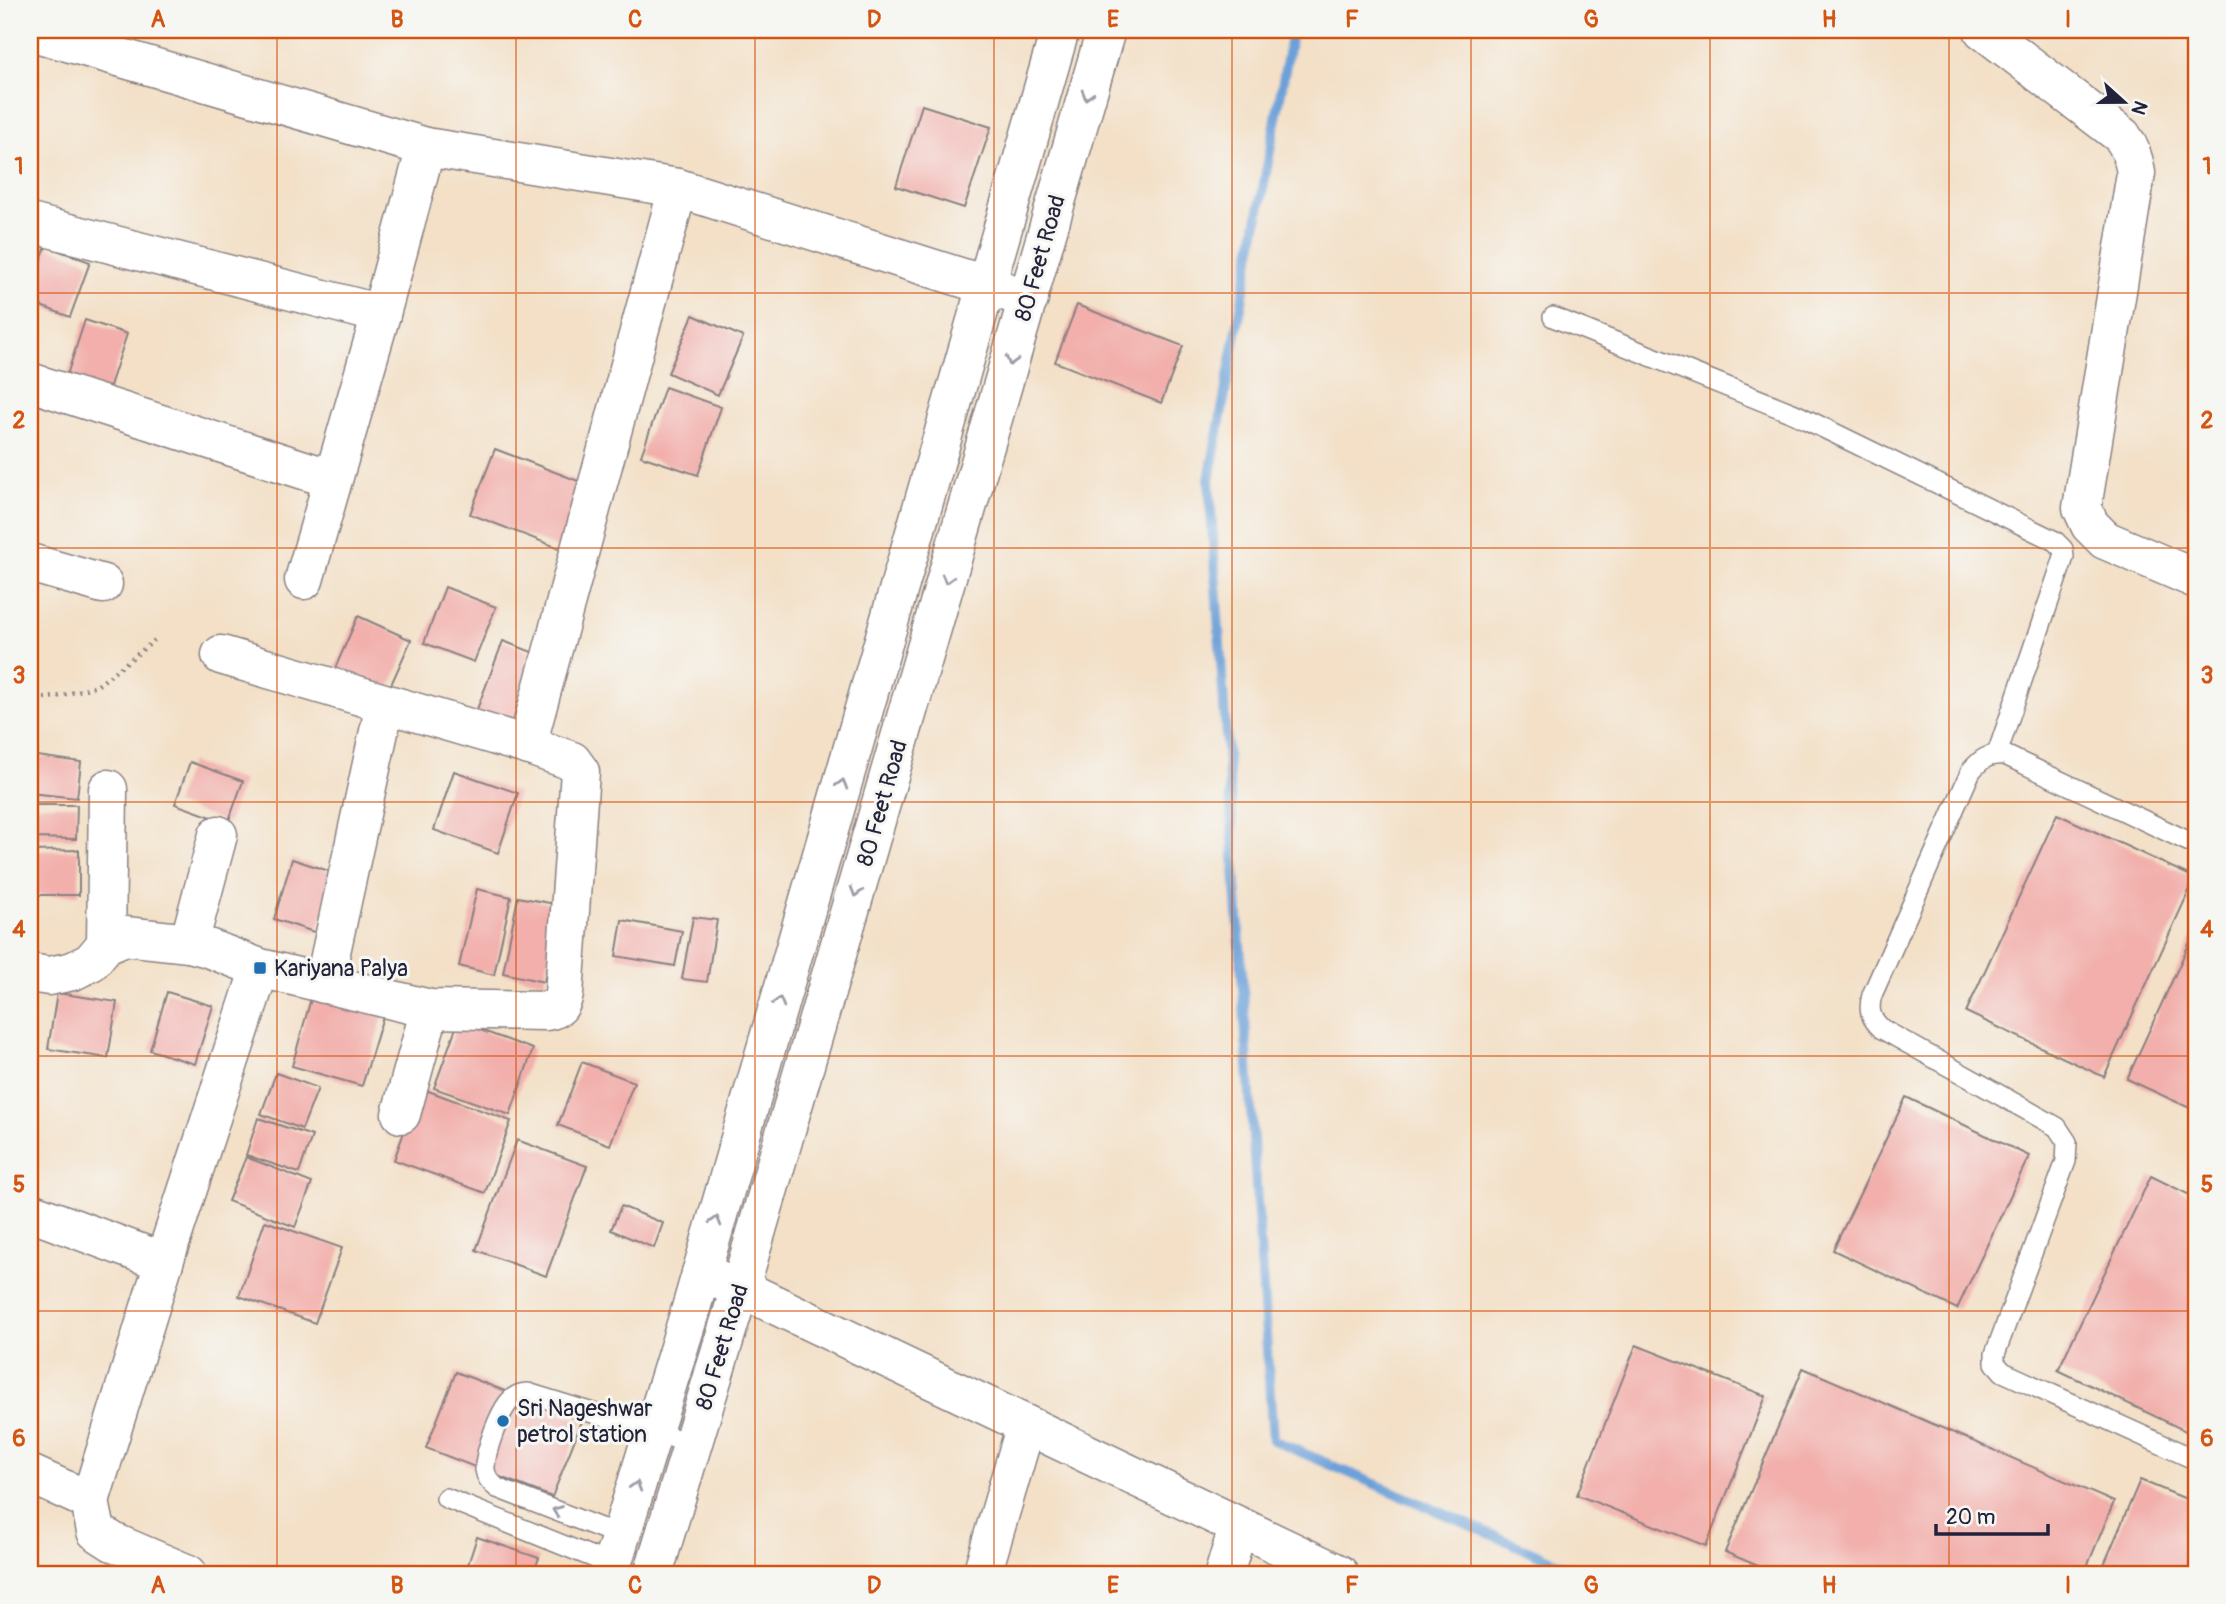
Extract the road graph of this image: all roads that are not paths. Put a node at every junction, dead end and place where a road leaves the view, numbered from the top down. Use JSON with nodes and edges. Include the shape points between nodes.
{"nodes":[{"id":1,"x":1060,"y":30,"type":"edge"},
{"id":2,"x":1106,"y":30,"type":"edge"},
{"id":3,"x":1983,"y":30,"type":"edge"},
{"id":4,"x":30,"y":31,"type":"edge"},
{"id":5,"x":426,"y":147,"type":"junction"},
{"id":6,"x":678,"y":188,"type":"junction"},
{"id":7,"x":30,"y":223,"type":"edge"},
{"id":8,"x":986,"y":284,"type":"junction"},
{"id":9,"x":1029,"y":299,"type":"junction"},
{"id":10,"x":381,"y":314,"type":"junction"},
{"id":11,"x":1553,"y":317,"type":"dead end"},
{"id":12,"x":30,"y":382,"type":"edge"},
{"id":13,"x":332,"y":479,"type":"junction"},
{"id":14,"x":30,"y":563,"type":"edge"},
{"id":15,"x":2196,"y":579,"type":"edge"},
{"id":16,"x":304,"y":580,"type":"dead end"},
{"id":17,"x":103,"y":584,"type":"dead end"},
{"id":18,"x":221,"y":655,"type":"dead end"},
{"id":19,"x":385,"y":704,"type":"junction"},
{"id":20,"x":527,"y":745,"type":"junction"},
{"id":21,"x":1997,"y":754,"type":"junction"},
{"id":22,"x":108,"y":789,"type":"dead end"},
{"id":23,"x":218,"y":835,"type":"dead end"},
{"id":24,"x":2196,"y":845,"type":"edge"},
{"id":25,"x":189,"y":943,"type":"junction"},
{"id":26,"x":106,"y":944,"type":"junction"},
{"id":27,"x":260,"y":968,"type":"junction"},
{"id":28,"x":30,"y":973,"type":"edge"},
{"id":29,"x":324,"y":984,"type":"junction"},
{"id":30,"x":430,"y":1009,"type":"junction"},
{"id":31,"x":401,"y":1114,"type":"dead end"},
{"id":32,"x":30,"y":1212,"type":"edge"},
{"id":33,"x":164,"y":1262,"type":"junction"},
{"id":34,"x":701,"y":1273,"type":"junction"},
{"id":35,"x":740,"y":1288,"type":"junction"},
{"id":36,"x":1026,"y":1425,"type":"junction"},
{"id":37,"x":653,"y":1431,"type":"junction"},
{"id":38,"x":693,"y":1444,"type":"junction"},
{"id":39,"x":2196,"y":1460,"type":"edge"},
{"id":40,"x":30,"y":1474,"type":"edge"},
{"id":41,"x":446,"y":1499,"type":"dead end"},
{"id":42,"x":90,"y":1501,"type":"junction"},
{"id":43,"x":1238,"y":1528,"type":"junction"},
{"id":44,"x":614,"y":1558,"type":"edge"},
{"id":45,"x":188,"y":1574,"type":"edge"},
{"id":46,"x":653,"y":1574,"type":"edge"},
{"id":47,"x":982,"y":1574,"type":"edge"},
{"id":48,"x":1224,"y":1574,"type":"edge"},
{"id":49,"x":1339,"y":1574,"type":"edge"}],
"edges":[{"from":1,"to":8,"type":"street","name":"80 Feet Road"},
{"from":2,"to":9,"type":"street","name":"80 Feet Road","one_way":true},
{"from":3,"to":15,"type":"street","via":[[2127,144],[2136,173],[2082,508],[2105,540]]},
{"from":4,"to":5,"type":"street"},
{"from":5,"to":6,"type":"street"},
{"from":5,"to":10,"type":"street"},
{"from":6,"to":8,"type":"street"},
{"from":6,"to":20,"type":"street"},
{"from":7,"to":10,"type":"street"},
{"from":8,"to":9,"type":"street"},
{"from":34,"to":8,"type":"street","name":"80 Feet Road","one_way":true},
{"from":9,"to":35,"type":"street","name":"80 Feet Road","one_way":true},
{"from":10,"to":13,"type":"street"},
{"from":11,"to":21,"type":"lane","via":[[1795,414],[2055,541],[2064,556]]},
{"from":12,"to":13,"type":"street"},
{"from":13,"to":16,"type":"street"},
{"from":14,"to":17,"type":"street"},
{"from":18,"to":19,"type":"street"},
{"from":19,"to":20,"type":"street"},
{"from":19,"to":29,"type":"street"},
{"from":20,"to":30,"type":"street","via":[[572,761],[580,772],[561,1006],[545,1011]]},
{"from":21,"to":24,"type":"lane"},
{"from":21,"to":39,"type":"lane","via":[[1979,760],[1971,771],[1868,1009],[1882,1030],[2057,1127],[2067,1142],[2066,1161],[1994,1354],[1997,1367]]},
{"from":22,"to":26,"type":"street"},
{"from":23,"to":25,"type":"street"},
{"from":25,"to":26,"type":"street","via":[[125,936]]},
{"from":25,"to":27,"type":"street"},
{"from":26,"to":28,"type":"street","via":[[91,962],[73,971],[49,976]]},
{"from":27,"to":29,"type":"street"},
{"from":27,"to":33,"type":"street"},
{"from":29,"to":30,"type":"street"},
{"from":30,"to":31,"type":"street"},
{"from":32,"to":33,"type":"street"},
{"from":33,"to":42,"type":"street"},
{"from":34,"to":35,"type":"street"},
{"from":34,"to":37,"type":"street","name":"80 Feet Road"},
{"from":35,"to":36,"type":"street"},
{"from":35,"to":38,"type":"street","name":"80 Feet Road"},
{"from":36,"to":43,"type":"street"},
{"from":36,"to":47,"type":"street"},
{"from":37,"to":38,"type":"lane"},
{"from":44,"to":37,"type":"street","name":"80 Feet Road","one_way":true},
{"from":44,"to":37,"type":"lane","one_way":true,"via":[[497,1488],[485,1471],[487,1454],[509,1402],[523,1393]]},
{"from":38,"to":46,"type":"street","name":"80 Feet Road"},
{"from":40,"to":42,"type":"street"},
{"from":41,"to":44,"type":"lane"},
{"from":42,"to":45,"type":"street","via":[[96,1531]]},
{"from":43,"to":48,"type":"street"},
{"from":43,"to":49,"type":"street"}]}
